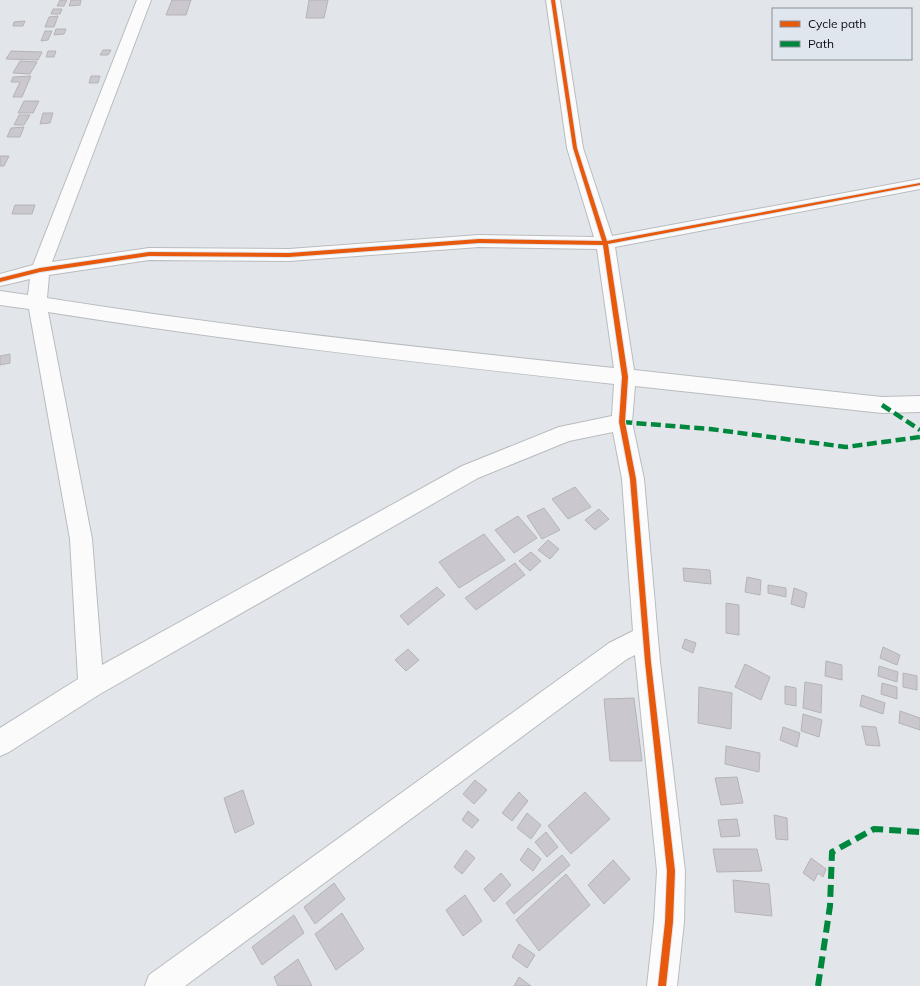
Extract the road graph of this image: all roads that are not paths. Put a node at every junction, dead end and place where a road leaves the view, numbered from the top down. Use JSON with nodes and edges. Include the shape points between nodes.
{"nodes":[{"id":1,"x":144,"y":0,"type":"edge"},
{"id":2,"x":553,"y":0,"type":"edge"},
{"id":3,"x":920,"y":184,"type":"edge"},
{"id":4,"x":605,"y":243,"type":"junction"},
{"id":5,"x":40,"y":270,"type":"junction"},
{"id":6,"x":0,"y":280,"type":"edge"},
{"id":7,"x":0,"y":298,"type":"edge"},
{"id":8,"x":37,"y":303,"type":"junction"},
{"id":9,"x":625,"y":377,"type":"junction"},
{"id":10,"x":920,"y":404,"type":"edge"},
{"id":11,"x":622,"y":422,"type":"junction"},
{"id":12,"x":646,"y":637,"type":"junction"},
{"id":13,"x":91,"y":685,"type":"junction"},
{"id":14,"x":0,"y":743,"type":"edge"},
{"id":15,"x":160,"y":986,"type":"edge"},
{"id":16,"x":662,"y":986,"type":"edge"}],
"edges":[{"from":1,"to":5,"type":"street"},
{"from":2,"to":4,"type":"street","via":[[575,148]]},
{"from":3,"to":4,"type":"street"},
{"from":4,"to":5,"type":"street","via":[[479,241],[289,255],[149,254]]},
{"from":4,"to":9,"type":"street"},
{"from":5,"to":6,"type":"street"},
{"from":5,"to":8,"type":"street"},
{"from":7,"to":8,"type":"street"},
{"from":8,"to":9,"type":"street","via":[[161,323]]},
{"from":8,"to":13,"type":"street","via":[[81,538]]},
{"from":9,"to":10,"type":"street","via":[[882,405]]},
{"from":9,"to":11,"type":"street"},
{"from":11,"to":12,"type":"street","via":[[633,479]]},
{"from":11,"to":13,"type":"street","via":[[566,434],[470,472]]},
{"from":12,"to":15,"type":"street","via":[[618,651]]},
{"from":12,"to":16,"type":"street","via":[[670,871],[669,922]]},
{"from":13,"to":14,"type":"street"}]}
